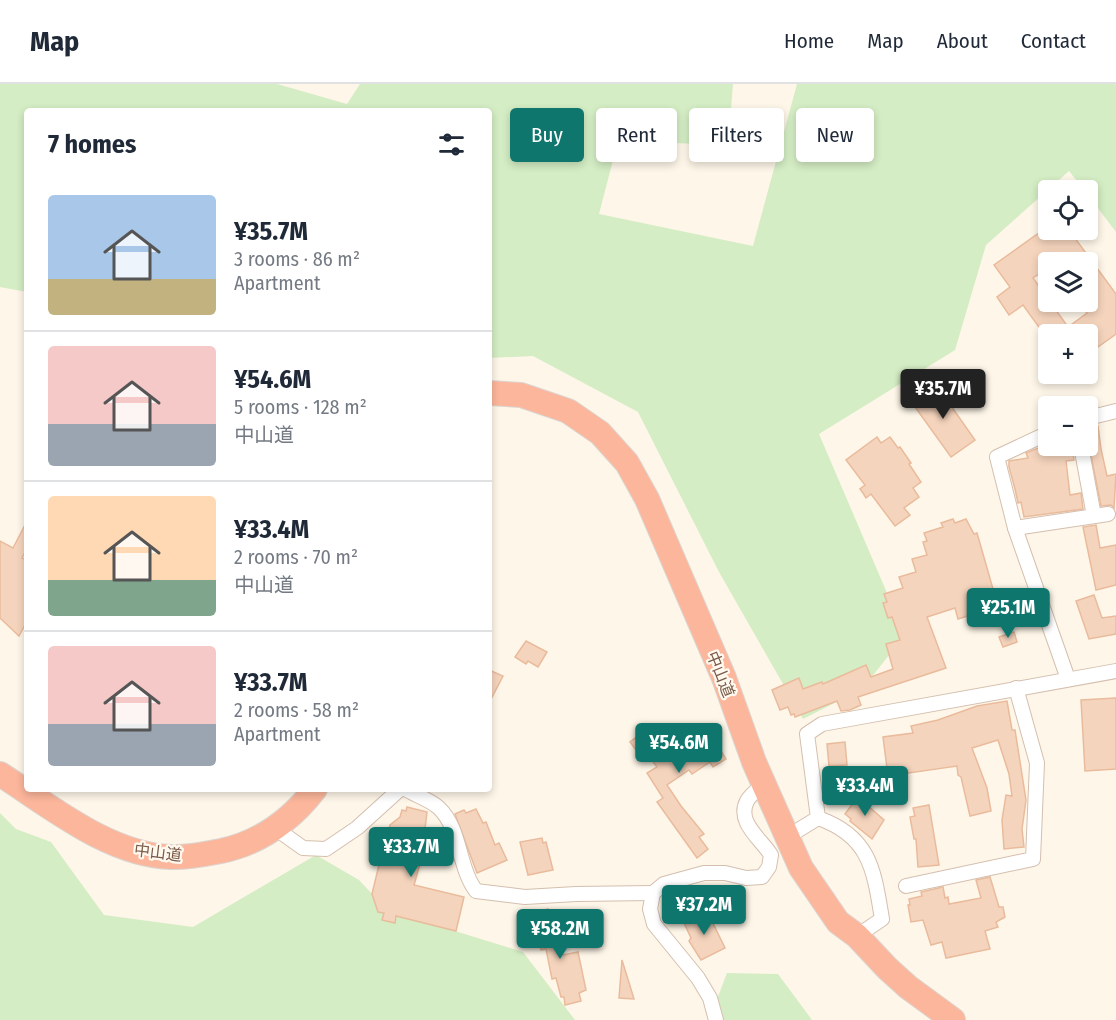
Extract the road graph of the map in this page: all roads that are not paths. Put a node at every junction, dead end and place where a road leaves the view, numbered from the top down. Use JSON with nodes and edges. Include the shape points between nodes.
{"nodes":[{"id":1,"x":492,"y":393,"type":"edge"},
{"id":2,"x":1116,"y":411,"type":"edge"},
{"id":3,"x":1098,"y":416,"type":"edge"},
{"id":4,"x":1038,"y":438,"type":"edge"},
{"id":5,"x":1084,"y":456,"type":"edge"},
{"id":6,"x":1015,"y":528,"type":"junction"},
{"id":7,"x":1116,"y":671,"type":"edge"},
{"id":8,"x":1068,"y":679,"type":"junction"},
{"id":9,"x":1016,"y":688,"type":"junction"},
{"id":10,"x":0,"y":774,"type":"edge"},
{"id":11,"x":764,"y":784,"type":"junction"},
{"id":12,"x":24,"y":790,"type":"edge"},
{"id":13,"x":28,"y":792,"type":"edge"},
{"id":14,"x":312,"y":792,"type":"edge"},
{"id":15,"x":397,"y":792,"type":"edge"},
{"id":16,"x":410,"y":792,"type":"edge"},
{"id":17,"x":819,"y":818,"type":"junction"},
{"id":18,"x":275,"y":828,"type":"junction"},
{"id":19,"x":787,"y":837,"type":"junction"},
{"id":20,"x":906,"y":886,"type":"dead end"},
{"id":21,"x":653,"y":893,"type":"junction"},
{"id":22,"x":857,"y":936,"type":"junction"},
{"id":23,"x":716,"y":1020,"type":"edge"},
{"id":24,"x":953,"y":1020,"type":"edge"}],
"edges":[{"from":1,"to":11,"type":"highway","name":"中山道","via":[[520,394],[568,411],[600,433],[627,463],[680,575]]},
{"from":2,"to":3,"type":"street"},
{"from":4,"to":6,"type":"street","via":[[997,457]]},
{"from":5,"to":6,"type":"street","via":[[1101,515]]},
{"from":6,"to":8,"type":"street"},
{"from":7,"to":8,"type":"street"},
{"from":8,"to":9,"type":"street"},
{"from":9,"to":17,"type":"street","via":[[822,724],[807,734]]},
{"from":9,"to":20,"type":"street","via":[[1037,763],[1033,859]]},
{"from":10,"to":12,"type":"highway","name":"中山道"},
{"from":11,"to":19,"type":"highway","name":"中山道"},
{"from":11,"to":21,"type":"street","via":[[747,800],[744,811],[748,826],[771,855],[762,877],[704,873],[664,884]]},
{"from":13,"to":18,"type":"highway","name":"中山道","via":[[91,833],[146,854],[170,857],[232,849]]},
{"from":14,"to":18,"type":"highway","name":"中山道"},
{"from":15,"to":18,"type":"street","via":[[357,828],[326,849],[303,848]]},
{"from":16,"to":21,"type":"street","via":[[438,807],[452,829],[476,891],[525,897]]},
{"from":17,"to":19,"type":"street"},
{"from":17,"to":22,"type":"street","via":[[838,825],[857,841],[869,860],[882,919]]},
{"from":19,"to":22,"type":"highway","name":"中山道","via":[[801,868],[838,922]]},
{"from":21,"to":23,"type":"street","via":[[650,909],[654,924],[698,978],[710,998]]},
{"from":22,"to":24,"type":"highway","name":"中山道","via":[[887,969]]}]}
